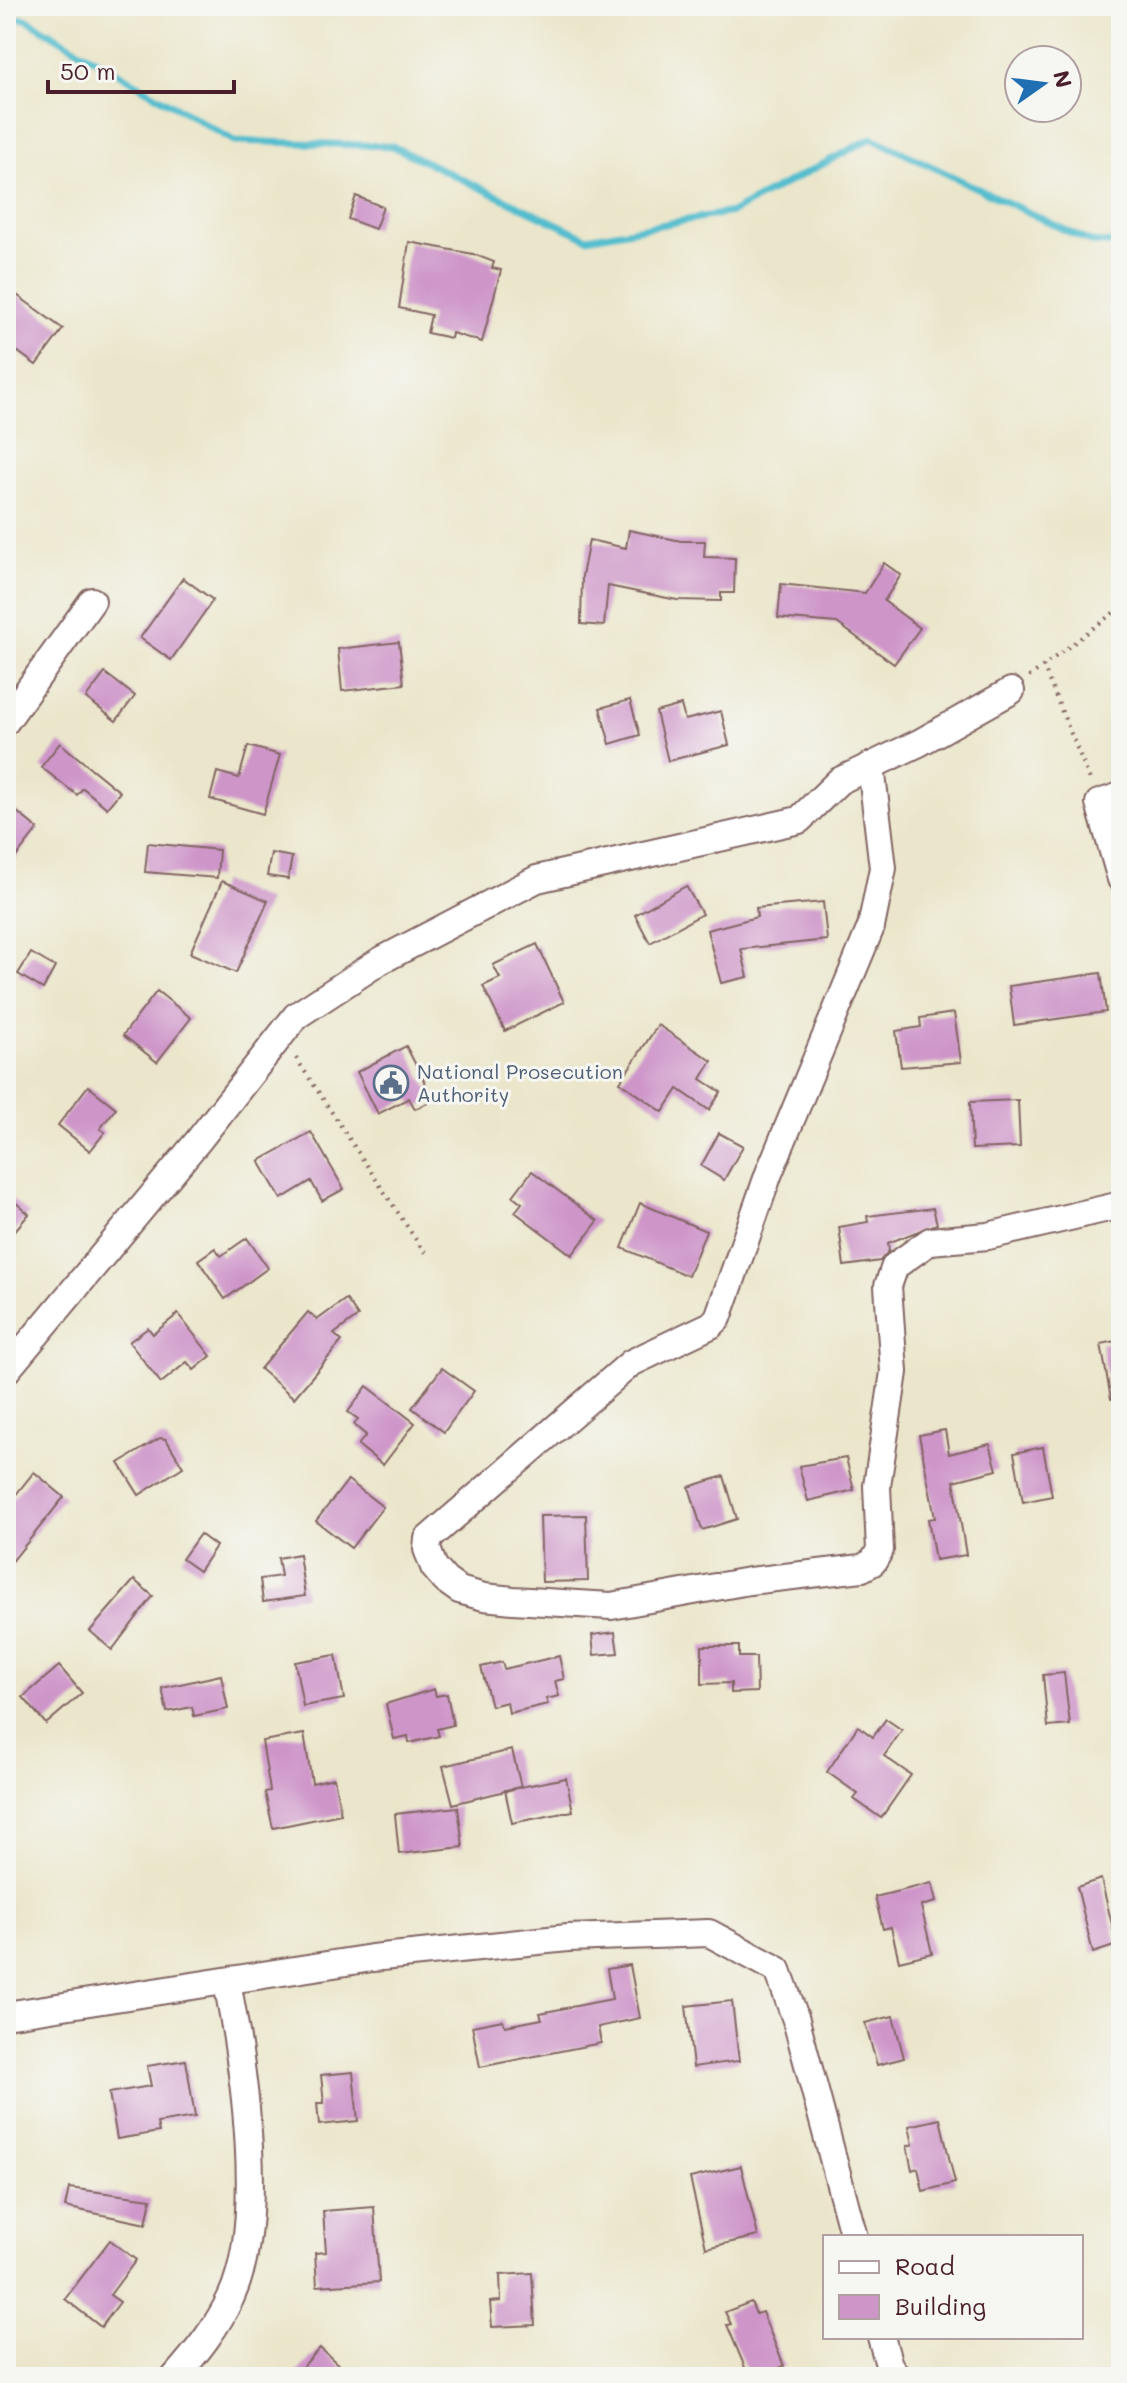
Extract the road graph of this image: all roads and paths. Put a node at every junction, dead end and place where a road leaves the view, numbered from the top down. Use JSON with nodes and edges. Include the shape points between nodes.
{"nodes":[{"id":1,"x":92,"y":601,"type":"dead end"},
{"id":2,"x":1121,"y":607,"type":"edge"},
{"id":3,"x":1043,"y":666,"type":"junction"},
{"id":4,"x":1011,"y":691,"type":"joint"},
{"id":5,"x":6,"y":721,"type":"edge"},
{"id":6,"x":871,"y":766,"type":"junction"},
{"id":7,"x":1110,"y":799,"type":"edge"},
{"id":8,"x":1121,"y":879,"type":"edge"},
{"id":9,"x":279,"y":1038,"type":"junction"},
{"id":10,"x":1121,"y":1205,"type":"edge"},
{"id":11,"x":430,"y":1255,"type":"dead end"},
{"id":12,"x":6,"y":1371,"type":"edge"},
{"id":13,"x":227,"y":1982,"type":"junction"},
{"id":14,"x":6,"y":2015,"type":"edge"},
{"id":15,"x":853,"y":2235,"type":"edge"},
{"id":16,"x":882,"y":2339,"type":"edge"},
{"id":17,"x":175,"y":2377,"type":"edge"},
{"id":18,"x":897,"y":2377,"type":"edge"}],
"edges":[{"from":1,"to":5,"type":"street"},
{"from":2,"to":3,"type":"path"},
{"from":3,"to":4,"type":"path"},
{"from":3,"to":7,"type":"path"},
{"from":4,"to":6,"type":"street"},
{"from":6,"to":9,"type":"street","via":[[839,781],[799,820],[537,879],[380,961],[296,1016]]},
{"from":6,"to":10,"type":"street","via":[[883,868],[871,927],[769,1173],[718,1318],[631,1363],[544,1435],[434,1533],[427,1549],[434,1567],[459,1590],[484,1597],[611,1606],[749,1581],[862,1568],[880,1550],[877,1486],[894,1372],[888,1286],[895,1266],[930,1241],[988,1236]]},
{"from":7,"to":8,"type":"street"},
{"from":9,"to":11,"type":"path"},
{"from":9,"to":12,"type":"street"},
{"from":13,"to":14,"type":"street"},
{"from":13,"to":15,"type":"street","via":[[372,1958],[568,1938],[709,1933],[778,1970]]},
{"from":13,"to":17,"type":"street","via":[[244,2072],[249,2179],[243,2251],[232,2295],[203,2345]]},
{"from":16,"to":18,"type":"street"}]}
